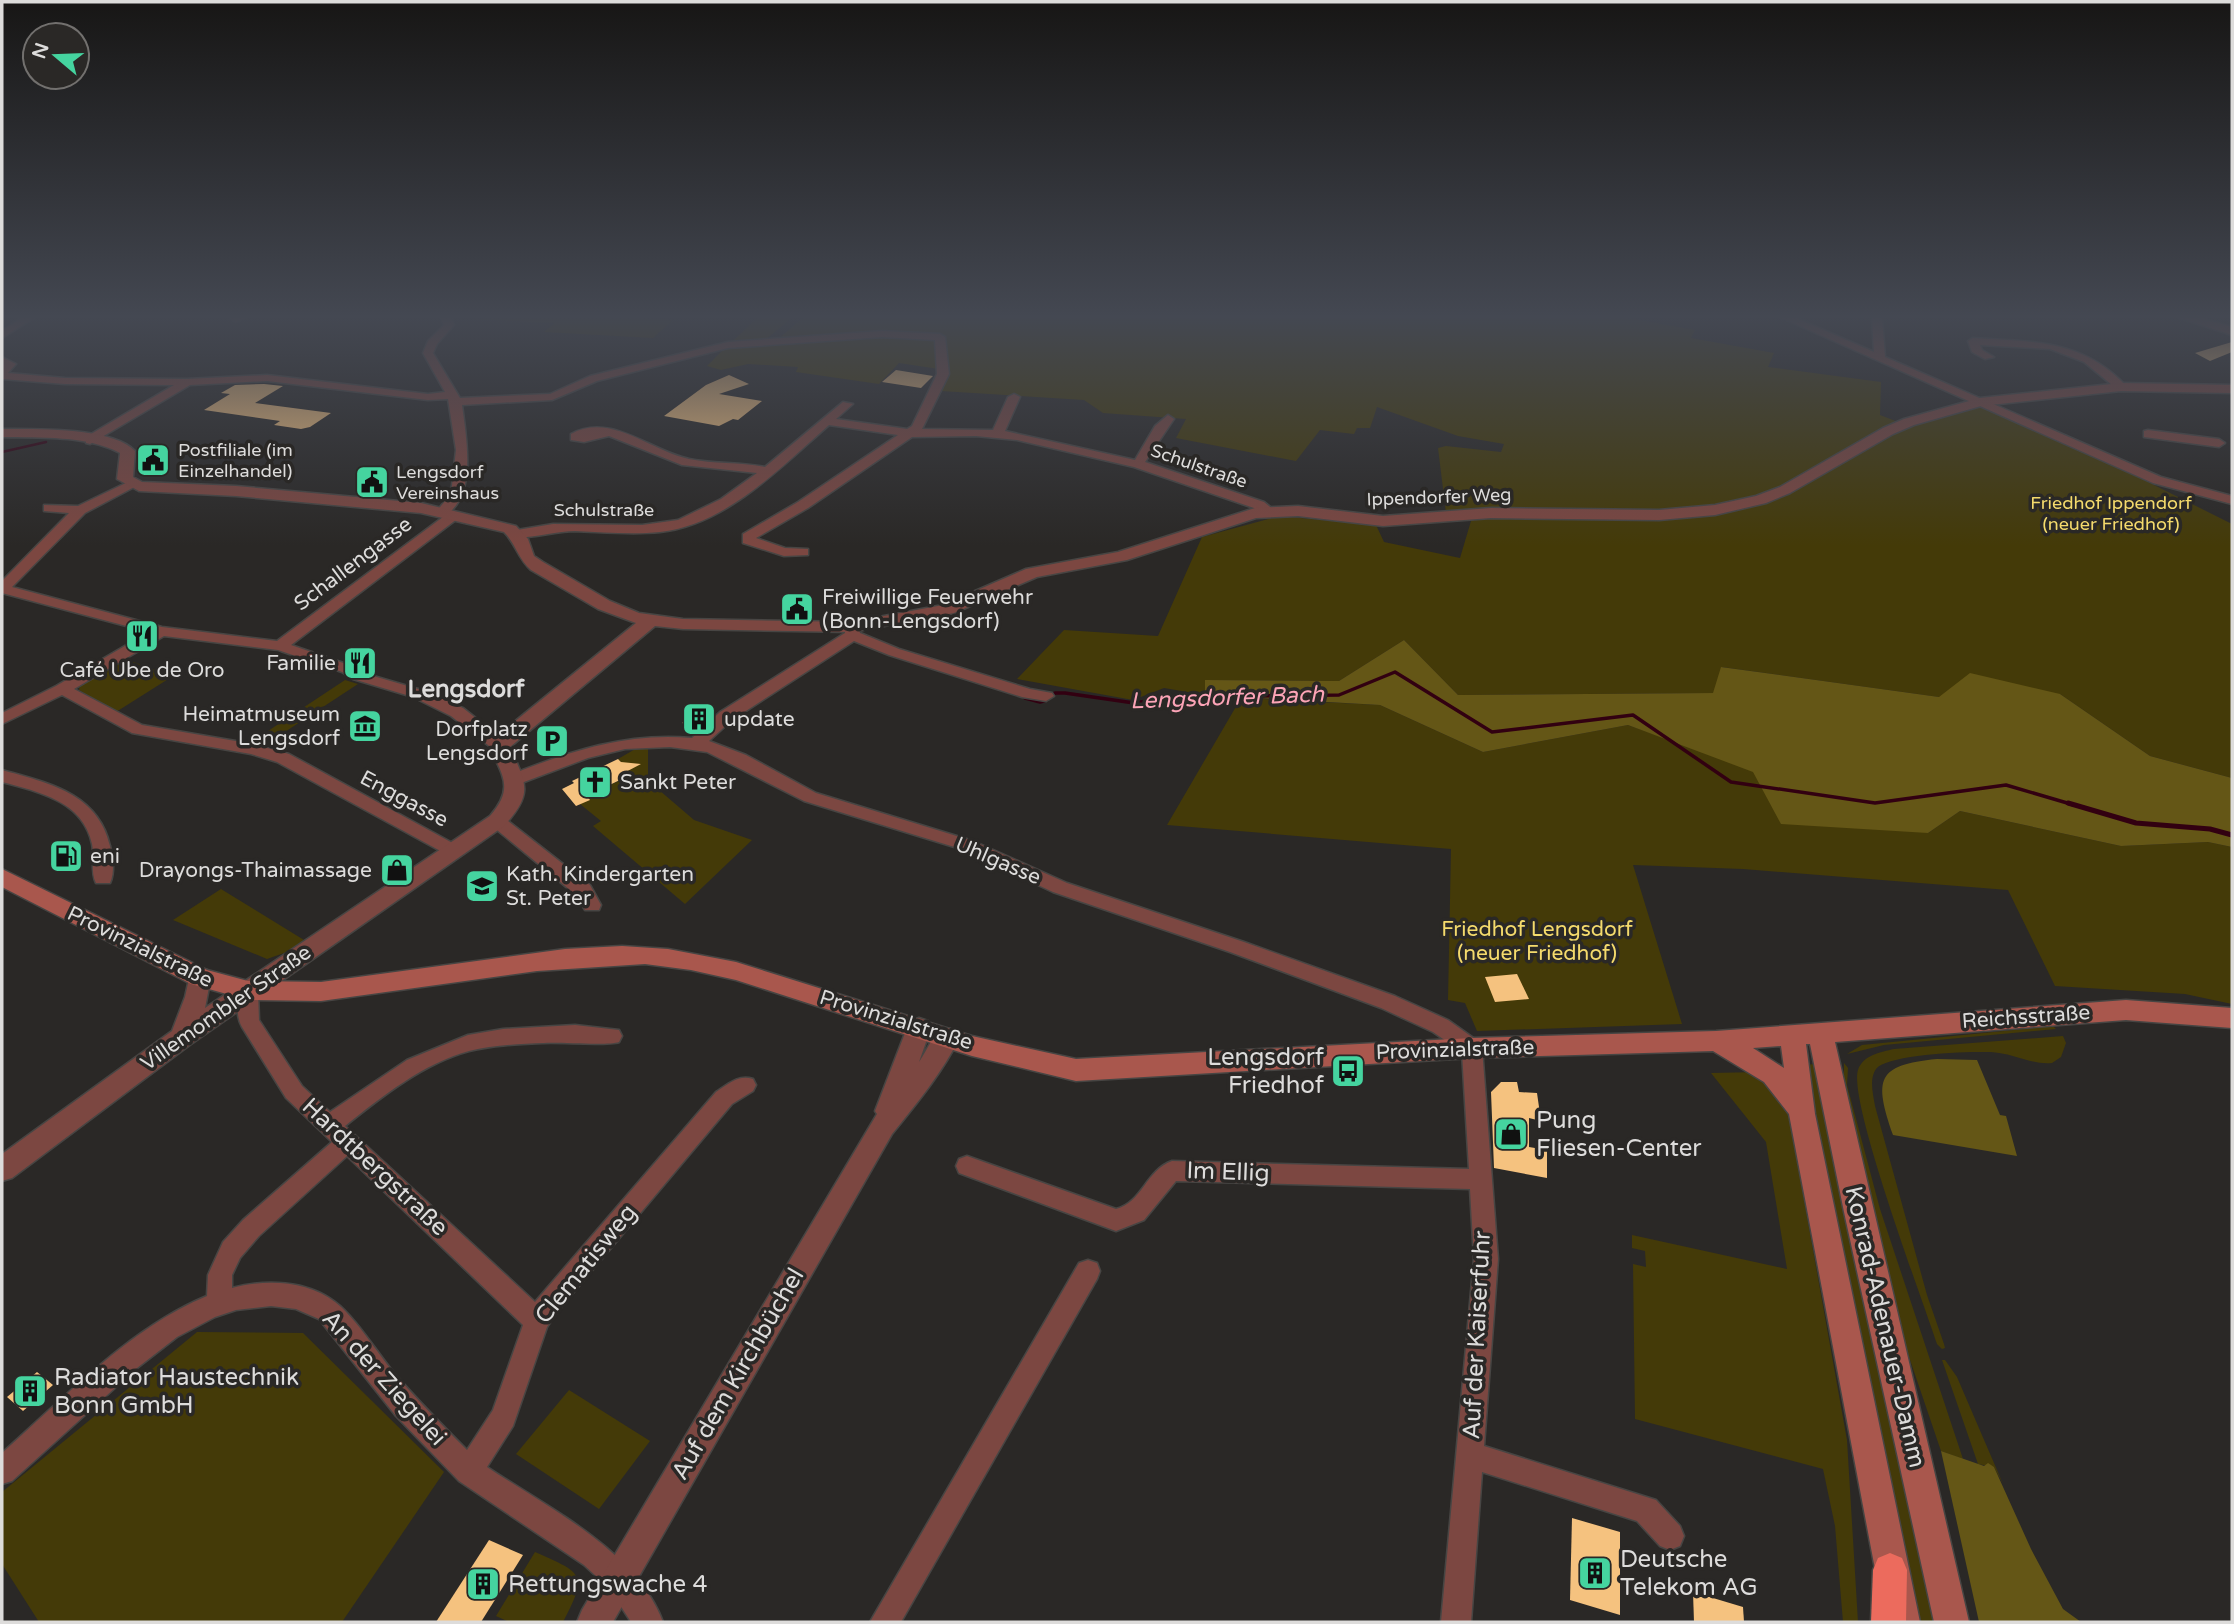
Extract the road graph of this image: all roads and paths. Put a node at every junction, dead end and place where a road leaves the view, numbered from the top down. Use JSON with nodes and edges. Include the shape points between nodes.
{"nodes":[{"id":1,"x":167,"y":394,"type":"edge"},
{"id":2,"x":401,"y":394,"type":"edge"},
{"id":3,"x":451,"y":394,"type":"edge"},
{"id":4,"x":557,"y":394,"type":"edge"},
{"id":5,"x":936,"y":394,"type":"edge"},
{"id":6,"x":1961,"y":394,"type":"edge"},
{"id":7,"x":2057,"y":394,"type":"edge"},
{"id":8,"x":1014,"y":397,"type":"dead end"},
{"id":9,"x":453,"y":398,"type":"junction"},
{"id":10,"x":1980,"y":402,"type":"junction"},
{"id":11,"x":848,"y":404,"type":"dead end"},
{"id":12,"x":1168,"y":419,"type":"dead end"},
{"id":13,"x":826,"y":421,"type":"junction"},
{"id":14,"x":2,"y":433,"type":"edge"},
{"id":15,"x":608,"y":433,"type":"dead end"},
{"id":16,"x":908,"y":433,"type":"junction"},
{"id":17,"x":998,"y":433,"type":"junction"},
{"id":18,"x":2148,"y":434,"type":"dead end"},
{"id":19,"x":90,"y":440,"type":"junction"},
{"id":20,"x":2228,"y":444,"type":"edge"},
{"id":21,"x":1138,"y":464,"type":"junction"},
{"id":22,"x":768,"y":471,"type":"junction"},
{"id":23,"x":134,"y":484,"type":"junction"},
{"id":24,"x":2232,"y":500,"type":"edge"},
{"id":25,"x":49,"y":508,"type":"dead end"},
{"id":26,"x":80,"y":510,"type":"junction"},
{"id":27,"x":1268,"y":511,"type":"junction"},
{"id":28,"x":447,"y":515,"type":"junction"},
{"id":29,"x":516,"y":534,"type":"junction"},
{"id":30,"x":803,"y":552,"type":"dead end"},
{"id":31,"x":7,"y":591,"type":"edge"},
{"id":32,"x":2,"y":601,"type":"edge"},
{"id":33,"x":650,"y":621,"type":"junction"},
{"id":34,"x":162,"y":631,"type":"junction"},
{"id":35,"x":853,"y":631,"type":"junction"},
{"id":36,"x":280,"y":646,"type":"junction"},
{"id":37,"x":62,"y":690,"type":"junction"},
{"id":38,"x":1046,"y":696,"type":"dead end"},
{"id":39,"x":2,"y":719,"type":"edge"},
{"id":40,"x":696,"y":744,"type":"junction"},
{"id":41,"x":499,"y":745,"type":"junction"},
{"id":42,"x":2,"y":776,"type":"edge"},
{"id":43,"x":516,"y":779,"type":"junction"},
{"id":44,"x":497,"y":821,"type":"junction"},
{"id":45,"x":452,"y":850,"type":"junction"},
{"id":46,"x":2,"y":877,"type":"edge"},
{"id":47,"x":103,"y":878,"type":"dead end"},
{"id":48,"x":592,"y":905,"type":"dead end"},
{"id":49,"x":199,"y":977,"type":"junction"},
{"id":50,"x":248,"y":992,"type":"junction"},
{"id":51,"x":2232,"y":1018,"type":"edge"},
{"id":52,"x":919,"y":1028,"type":"junction"},
{"id":53,"x":1806,"y":1033,"type":"junction"},
{"id":54,"x":612,"y":1036,"type":"dead end"},
{"id":55,"x":182,"y":1037,"type":"junction"},
{"id":56,"x":948,"y":1037,"type":"junction"},
{"id":57,"x":1716,"y":1041,"type":"junction"},
{"id":58,"x":1472,"y":1048,"type":"junction"},
{"id":59,"x":745,"y":1085,"type":"dead end"},
{"id":60,"x":1802,"y":1114,"type":"junction"},
{"id":61,"x":330,"y":1125,"type":"junction"},
{"id":62,"x":883,"y":1126,"type":"junction"},
{"id":63,"x":348,"y":1140,"type":"junction"},
{"id":64,"x":967,"y":1166,"type":"dead end"},
{"id":65,"x":2,"y":1169,"type":"edge"},
{"id":66,"x":1480,"y":1180,"type":"junction"},
{"id":67,"x":1088,"y":1271,"type":"dead end"},
{"id":68,"x":219,"y":1301,"type":"junction"},
{"id":69,"x":537,"y":1321,"type":"junction"},
{"id":70,"x":1470,"y":1455,"type":"junction"},
{"id":71,"x":2,"y":1471,"type":"edge"},
{"id":72,"x":469,"y":1471,"type":"junction"},
{"id":73,"x":1670,"y":1536,"type":"dead end"},
{"id":74,"x":1891,"y":1570,"type":"junction"},
{"id":75,"x":619,"y":1578,"type":"junction"},
{"id":76,"x":594,"y":1622,"type":"edge"},
{"id":77,"x":648,"y":1622,"type":"edge"},
{"id":78,"x":885,"y":1622,"type":"edge"},
{"id":79,"x":1456,"y":1622,"type":"edge"},
{"id":80,"x":1888,"y":1622,"type":"edge"},
{"id":81,"x":1902,"y":1622,"type":"edge"},
{"id":82,"x":1952,"y":1622,"type":"edge"}],
"edges":[{"from":1,"to":19,"type":"street"},
{"from":2,"to":9,"type":"street"},
{"from":3,"to":9,"type":"street"},
{"from":4,"to":9,"type":"street","via":[[546,399]]},
{"from":5,"to":16,"type":"street","via":[[917,428]]},
{"from":6,"to":10,"type":"street"},
{"from":7,"to":10,"type":"street","name":"Ippendorfer Weg"},
{"from":8,"to":17,"type":"street"},
{"from":9,"to":28,"type":"street","via":[[462,450],[457,494]]},
{"from":10,"to":24,"type":"street","via":[[2157,480]]},
{"from":10,"to":27,"type":"street","name":"Ippendorfer Weg","via":[[1909,422],[1785,490],[1715,510],[1659,515],[1491,513],[1383,522]]},
{"from":11,"to":13,"type":"street","name":"Schulstraße"},
{"from":12,"to":21,"type":"street"},
{"from":13,"to":16,"type":"street","name":"Schulstraße"},
{"from":13,"to":22,"type":"street","name":"Schulstraße"},
{"from":14,"to":19,"type":"street"},
{"from":15,"to":22,"type":"street","via":[[682,461]]},
{"from":16,"to":17,"type":"street","name":"Schulstraße"},
{"from":16,"to":30,"type":"street","via":[[759,536],[784,552]]},
{"from":17,"to":21,"type":"street","name":"Schulstraße"},
{"from":18,"to":20,"type":"street"},
{"from":19,"to":23,"type":"street","via":[[128,451],[124,476]]},
{"from":21,"to":27,"type":"street","name":"Schulstraße"},
{"from":22,"to":29,"type":"street","name":"Schulstraße","via":[[729,499],[669,527],[558,526]]},
{"from":23,"to":26,"type":"street"},
{"from":23,"to":28,"type":"street","via":[[406,505]]},
{"from":25,"to":26,"type":"street"},
{"from":26,"to":31,"type":"street"},
{"from":27,"to":35,"type":"street","name":"Ippendorfer Weg","via":[[1121,556],[1031,573],[948,608]]},
{"from":28,"to":29,"type":"street","via":[[494,523]]},
{"from":28,"to":36,"type":"street","name":"Schallengasse"},
{"from":29,"to":33,"type":"street","via":[[523,553],[537,566],[617,612]]},
{"from":31,"to":32,"type":"street"},
{"from":31,"to":34,"type":"street"},
{"from":33,"to":35,"type":"street"},
{"from":33,"to":41,"type":"street"},
{"from":34,"to":36,"type":"street"},
{"from":34,"to":37,"type":"street"},
{"from":35,"to":38,"type":"street","via":[[894,652]]},
{"from":35,"to":40,"type":"street","name":"Ippendorfer Weg","via":[[726,716]]},
{"from":36,"to":41,"type":"street","via":[[419,694],[457,712]]},
{"from":37,"to":39,"type":"street"},
{"from":37,"to":45,"type":"street","name":"Enggasse","via":[[138,729],[284,758]]},
{"from":40,"to":43,"type":"street","name":"Uhlgasse","via":[[614,744]]},
{"from":40,"to":58,"type":"street","name":"Uhlgasse","via":[[722,751],[807,796],[966,845],[1070,891],[1185,928],[1392,1005],[1447,1029]]},
{"from":41,"to":43,"type":"street"},
{"from":42,"to":47,"type":"street","via":[[65,795],[85,810],[102,841]]},
{"from":43,"to":44,"type":"street","via":[[514,800]]},
{"from":44,"to":45,"type":"street","name":"Villemombler Straße"},
{"from":44,"to":48,"type":"street","via":[[583,890]]},
{"from":45,"to":50,"type":"street","name":"Villemombler Straße"},
{"from":46,"to":49,"type":"main road","name":"Provinzialstraße"},
{"from":49,"to":50,"type":"main road","name":"Provinzialstraße"},
{"from":49,"to":55,"type":"street"},
{"from":50,"to":52,"type":"main road","name":"Provinzialstraße","via":[[326,993],[574,959],[664,957],[704,962]]},
{"from":50,"to":55,"type":"street","name":"Villemombler Straße"},
{"from":50,"to":61,"type":"street","name":"Hardtbergstraße","via":[[249,1021],[294,1091]]},
{"from":51,"to":53,"type":"main road","name":"Reichsstraße","via":[[2126,1010]]},
{"from":52,"to":56,"type":"main road","name":"Provinzialstraße"},
{"from":52,"to":62,"type":"street","name":"Auf dem Kirchbüchel"},
{"from":53,"to":57,"type":"main road","name":"Provinzialstraße"},
{"from":53,"to":60,"type":"main road","name":"Konrad-Adenauer-Damm"},
{"from":53,"to":82,"type":"main road","name":"Konrad-Adenauer-Damm","via":[[1861,1226]]},
{"from":54,"to":61,"type":"street","via":[[591,1032],[488,1039],[448,1049]]},
{"from":55,"to":65,"type":"street","name":"Villemombler Straße"},
{"from":56,"to":58,"type":"main road","name":"Provinzialstraße","via":[[1052,1066],[1098,1071]]},
{"from":56,"to":62,"type":"street","name":"Auf dem Kirchbüchel"},
{"from":57,"to":58,"type":"main road","name":"Provinzialstraße"},
{"from":57,"to":60,"type":"main road","via":[[1777,1076],[1790,1089]]},
{"from":58,"to":66,"type":"street","name":"Auf der Kaiserfuhr"},
{"from":59,"to":69,"type":"street","name":"Clematisweg","via":[[715,1108]]},
{"from":60,"to":74,"type":"main road","name":"Konrad-Adenauer-Damm"},
{"from":61,"to":63,"type":"street","name":"Hardtbergstraße"},
{"from":62,"to":75,"type":"street","name":"Auf dem Kirchbüchel"},
{"from":63,"to":68,"type":"street","via":[[231,1250],[220,1275]]},
{"from":63,"to":69,"type":"street","name":"Hardtbergstraße"},
{"from":64,"to":66,"type":"street","name":"Im Ellig","via":[[1116,1220],[1140,1212],[1162,1177],[1172,1171]]},
{"from":66,"to":70,"type":"street","name":"Auf der Kaiserfuhr","via":[[1486,1259]]},
{"from":67,"to":78,"type":"street"},
{"from":68,"to":71,"type":"street","name":"An der Ziegelei","via":[[177,1322],[135,1353]]},
{"from":68,"to":72,"type":"street","name":"An der Ziegelei","via":[[283,1294],[313,1301],[328,1311],[405,1407]]},
{"from":69,"to":72,"type":"street","name":"Clematisweg","via":[[504,1417]]},
{"from":70,"to":73,"type":"street","name":"Auf der Kaiserfuhr","via":[[1646,1510]]},
{"from":70,"to":79,"type":"street","name":"Auf der Kaiserfuhr"},
{"from":72,"to":75,"type":"street","name":"An der Ziegelei","via":[[594,1555]]},
{"from":74,"to":80,"type":"highway"},
{"from":74,"to":81,"type":"main road","name":"Konrad-Adenauer-Damm"},
{"from":75,"to":76,"type":"street","name":"Auf dem Kirchbüchel"},
{"from":75,"to":77,"type":"street"}]}
